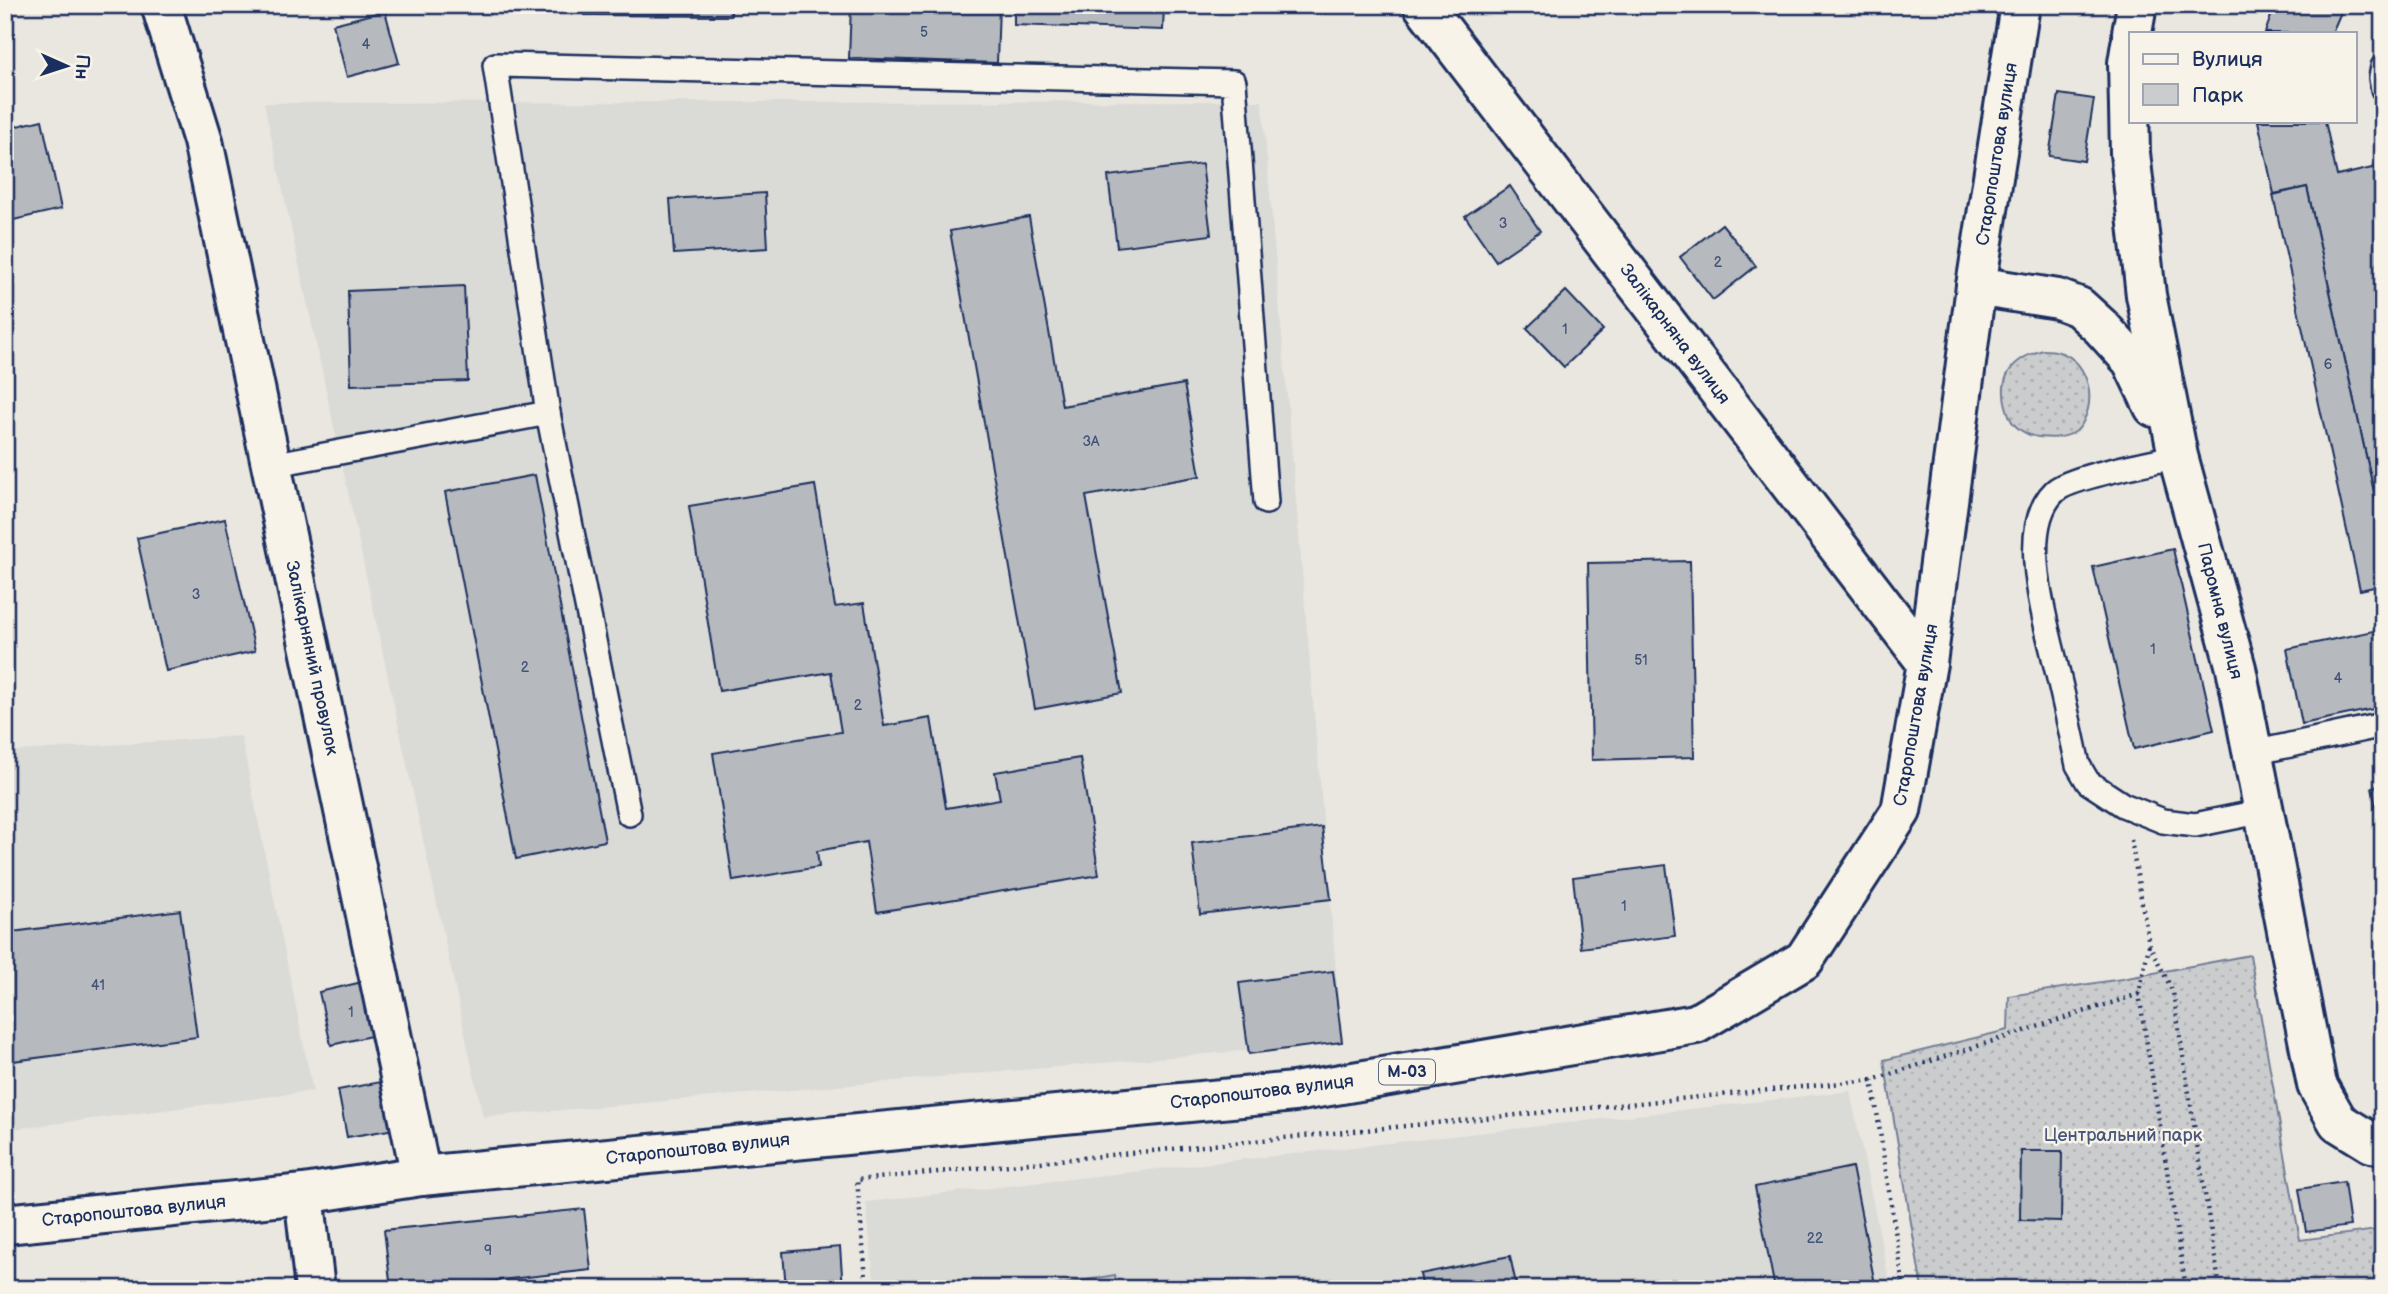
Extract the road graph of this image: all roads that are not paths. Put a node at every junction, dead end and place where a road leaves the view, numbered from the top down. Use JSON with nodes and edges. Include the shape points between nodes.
{"nodes":[{"id":1,"x":161,"y":5,"type":"edge"},
{"id":2,"x":1423,"y":5,"type":"edge"},
{"id":3,"x":2020,"y":5,"type":"edge"},
{"id":4,"x":2137,"y":5,"type":"edge"},
{"id":5,"x":2132,"y":32,"type":"edge"},
{"id":6,"x":2129,"y":57,"type":"edge"},
{"id":7,"x":2383,"y":67,"type":"edge"},
{"id":8,"x":2383,"y":89,"type":"edge"},
{"id":9,"x":2129,"y":108,"type":"edge"},
{"id":10,"x":2129,"y":122,"type":"edge"},
{"id":11,"x":1976,"y":286,"type":"junction"},
{"id":12,"x":548,"y":413,"type":"junction"},
{"id":13,"x":2178,"y":456,"type":"junction"},
{"id":14,"x":271,"y":465,"type":"junction"},
{"id":15,"x":1266,"y":502,"type":"dead end"},
{"id":16,"x":1927,"y":663,"type":"junction"},
{"id":17,"x":2383,"y":725,"type":"edge"},
{"id":18,"x":2253,"y":753,"type":"junction"},
{"id":19,"x":2264,"y":811,"type":"junction"},
{"id":20,"x":629,"y":814,"type":"dead end"},
{"id":21,"x":2383,"y":1145,"type":"edge"},
{"id":22,"x":421,"y":1176,"type":"junction"},
{"id":23,"x":304,"y":1194,"type":"junction"},
{"id":24,"x":5,"y":1224,"type":"edge"},
{"id":25,"x":315,"y":1289,"type":"edge"}],
"edges":[{"from":1,"to":14,"type":"main road","name":"Залікарняний провулок","via":[[202,141]]},
{"from":2,"to":16,"type":"main road","name":"Залікарняна вулиця"},
{"from":3,"to":11,"type":"main road","name":"Старопоштова вулиця","number":"М-03"},
{"from":4,"to":5,"type":"main road"},
{"from":6,"to":9,"type":"main road","name":"Паромна вулиця"},
{"from":7,"to":8,"type":"lane"},
{"from":10,"to":13,"type":"main road","name":"Паромна вулиця","via":[[2146,295]]},
{"from":11,"to":13,"type":"main road","via":[[2059,299],[2079,307],[2132,361]]},
{"from":11,"to":16,"type":"main road","name":"Старопоштова вулиця","number":"М-03"},
{"from":12,"to":14,"type":"lane"},
{"from":12,"to":15,"type":"lane","via":[[495,65],[1234,82]]},
{"from":12,"to":20,"type":"lane"},
{"from":13,"to":18,"type":"main road","name":"Паромна вулиця","via":[[2236,668]]},
{"from":13,"to":19,"type":"lane","via":[[2072,481],[2055,491],[2040,514],[2038,581],[2078,765],[2088,782],[2123,805],[2163,821],[2195,825]]},
{"from":14,"to":22,"type":"main road","name":"Залікарняний провулок"},
{"from":16,"to":22,"type":"main road","name":"Старопоштова вулиця","number":"М-03","via":[[1901,811],[1804,960],[1696,1024],[1294,1092]]},
{"from":17,"to":18,"type":"lane"},
{"from":18,"to":19,"type":"main road","name":"Паромна вулиця"},
{"from":19,"to":21,"type":"main road","name":"Паромна вулиця","via":[[2317,1084],[2338,1122]]},
{"from":22,"to":23,"type":"main road","name":"Старопоштова вулиця","number":"М-03"},
{"from":23,"to":24,"type":"main road","name":"Старопоштова вулиця","number":"М-03"},
{"from":23,"to":25,"type":"main road"}]}
